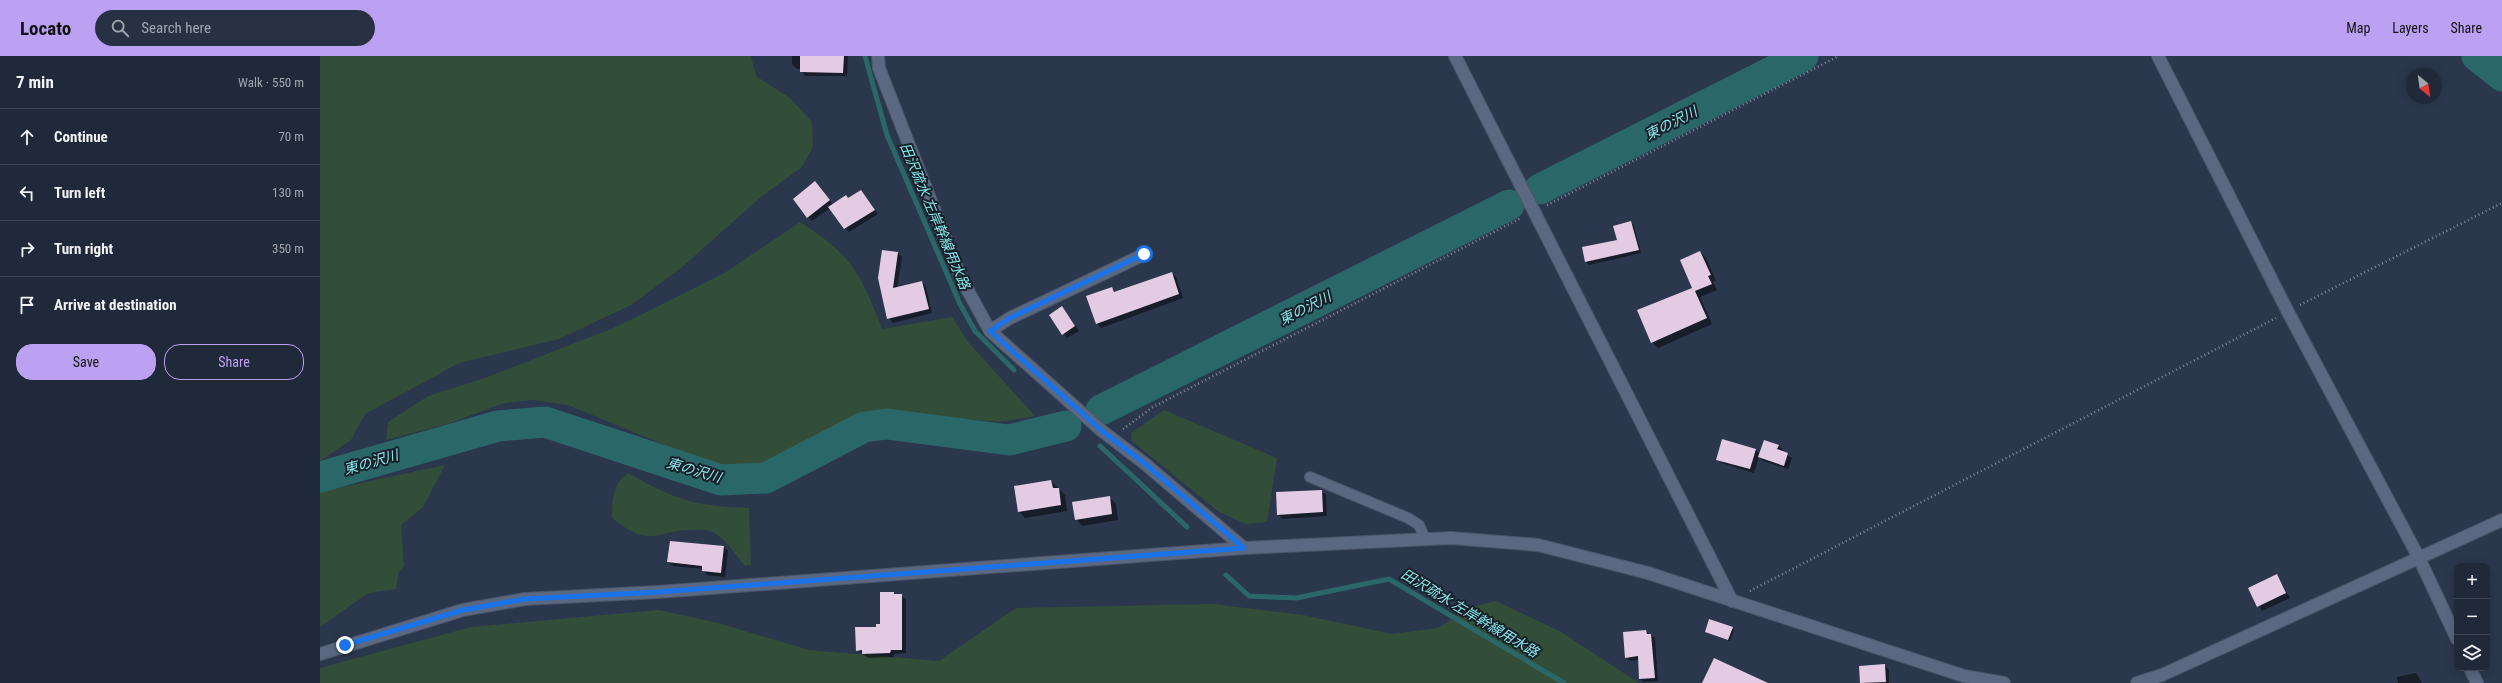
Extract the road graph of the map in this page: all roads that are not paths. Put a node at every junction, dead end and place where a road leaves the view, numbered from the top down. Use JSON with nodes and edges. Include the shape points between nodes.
{"nodes":[{"id":1,"x":878,"y":56,"type":"edge"},
{"id":2,"x":1455,"y":56,"type":"edge"},
{"id":3,"x":2158,"y":56,"type":"edge"},
{"id":4,"x":1144,"y":254,"type":"dead end"},
{"id":5,"x":990,"y":331,"type":"junction"},
{"id":6,"x":1310,"y":477,"type":"dead end"},
{"id":7,"x":2502,"y":520,"type":"edge"},
{"id":8,"x":1425,"y":539,"type":"junction"},
{"id":9,"x":1244,"y":548,"type":"junction"},
{"id":10,"x":2419,"y":558,"type":"junction"},
{"id":11,"x":1732,"y":600,"type":"junction"},
{"id":12,"x":2455,"y":635,"type":"edge"},
{"id":13,"x":320,"y":654,"type":"edge"},
{"id":14,"x":2471,"y":671,"type":"edge"},
{"id":15,"x":2004,"y":683,"type":"edge"},
{"id":16,"x":2137,"y":683,"type":"edge"},
{"id":17,"x":2477,"y":683,"type":"edge"}],
"edges":[{"from":1,"to":5,"type":"street","via":[[879,68],[961,278]]},
{"from":2,"to":11,"type":"street"},
{"from":3,"to":10,"type":"street","via":[[2288,312]]},
{"from":4,"to":5,"type":"street","via":[[1010,318]]},
{"from":5,"to":9,"type":"street","via":[[1111,438]]},
{"from":6,"to":8,"type":"lane","via":[[1408,518],[1419,525]]},
{"from":7,"to":10,"type":"street"},
{"from":8,"to":9,"type":"street"},
{"from":8,"to":11,"type":"street","via":[[1451,538],[1538,545],[1648,572]]},
{"from":9,"to":13,"type":"street","via":[[658,592],[525,599],[463,610]]},
{"from":10,"to":12,"type":"street"},
{"from":10,"to":16,"type":"street","via":[[2162,675]]},
{"from":11,"to":15,"type":"street","via":[[1964,676]]},
{"from":14,"to":17,"type":"street"}]}
